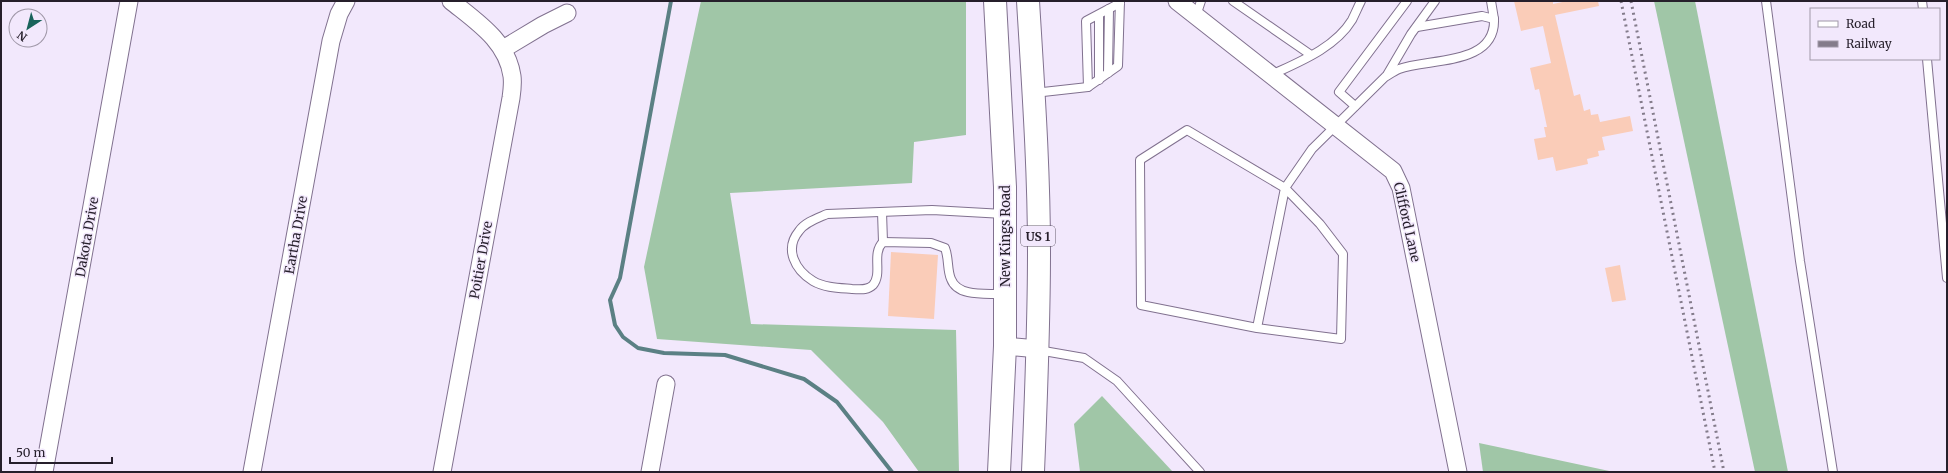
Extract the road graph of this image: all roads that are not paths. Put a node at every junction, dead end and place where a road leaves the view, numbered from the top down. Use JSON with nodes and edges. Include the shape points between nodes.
{"nodes":[{"id":1,"x":129,"y":1,"type":"edge"},
{"id":2,"x":346,"y":1,"type":"edge"},
{"id":3,"x":451,"y":1,"type":"edge"},
{"id":4,"x":996,"y":1,"type":"edge"},
{"id":5,"x":1028,"y":1,"type":"edge"},
{"id":6,"x":1178,"y":1,"type":"edge"},
{"id":7,"x":1233,"y":1,"type":"edge"},
{"id":8,"x":1361,"y":1,"type":"edge"},
{"id":9,"x":1407,"y":1,"type":"edge"},
{"id":10,"x":1435,"y":1,"type":"edge"},
{"id":11,"x":1490,"y":1,"type":"edge"},
{"id":12,"x":1766,"y":1,"type":"edge"},
{"id":13,"x":1120,"y":2,"type":"edge"},
{"id":14,"x":1199,"y":8,"type":"edge"},
{"id":15,"x":1109,"y":9,"type":"junction"},
{"id":16,"x":567,"y":13,"type":"dead end"},
{"id":17,"x":1099,"y":15,"type":"junction"},
{"id":18,"x":1494,"y":19,"type":"junction"},
{"id":19,"x":1417,"y":27,"type":"junction"},
{"id":20,"x":503,"y":49,"type":"junction"},
{"id":21,"x":1312,"y":55,"type":"junction"},
{"id":22,"x":1927,"y":60,"type":"edge"},
{"id":23,"x":1108,"y":73,"type":"junction"},
{"id":24,"x":1271,"y":75,"type":"junction"},
{"id":25,"x":1385,"y":77,"type":"junction"},
{"id":26,"x":1099,"y":80,"type":"junction"},
{"id":27,"x":1088,"y":87,"type":"junction"},
{"id":28,"x":1033,"y":93,"type":"junction"},
{"id":29,"x":1355,"y":106,"type":"junction"},
{"id":30,"x":1335,"y":125,"type":"junction"},
{"id":31,"x":1284,"y":188,"type":"junction"},
{"id":32,"x":882,"y":212,"type":"junction"},
{"id":33,"x":1005,"y":214,"type":"junction"},
{"id":34,"x":883,"y":242,"type":"junction"},
{"id":35,"x":1947,"y":278,"type":"edge"},
{"id":36,"x":1005,"y":294,"type":"junction"},
{"id":37,"x":1257,"y":328,"type":"junction"},
{"id":38,"x":1006,"y":346,"type":"junction"},
{"id":39,"x":1038,"y":349,"type":"junction"},
{"id":40,"x":666,"y":384,"type":"dead end"},
{"id":41,"x":44,"y":472,"type":"edge"},
{"id":42,"x":252,"y":472,"type":"edge"},
{"id":43,"x":442,"y":472,"type":"edge"},
{"id":44,"x":650,"y":472,"type":"edge"},
{"id":45,"x":999,"y":472,"type":"edge"},
{"id":46,"x":1033,"y":472,"type":"edge"},
{"id":47,"x":1200,"y":472,"type":"edge"},
{"id":48,"x":1458,"y":472,"type":"edge"},
{"id":49,"x":1833,"y":472,"type":"edge"}],
"edges":[{"from":1,"to":41,"type":"street","name":"Dakota Drive"},
{"from":2,"to":42,"type":"street","name":"Eartha Drive","via":[[331,41]]},
{"from":3,"to":20,"type":"street","via":[[492,35]]},
{"from":4,"to":33,"type":"highway","name":"New Kings Road","number":"US 1"},
{"from":5,"to":28,"type":"highway","number":"US 1"},
{"from":6,"to":14,"type":"street","name":"Clifford Lane"},
{"from":7,"to":21,"type":"lane"},
{"from":8,"to":21,"type":"lane","via":[[1351,21],[1336,38]]},
{"from":9,"to":29,"type":"lane","via":[[1339,92]]},
{"from":10,"to":19,"type":"lane"},
{"from":11,"to":18,"type":"lane"},
{"from":12,"to":49,"type":"lane","via":[[1800,261]]},
{"from":13,"to":15,"type":"lane"},
{"from":13,"to":23,"type":"lane","via":[[1118,66]]},
{"from":14,"to":24,"type":"street","name":"Clifford Lane"},
{"from":15,"to":17,"type":"lane"},
{"from":15,"to":23,"type":"lane"},
{"from":16,"to":20,"type":"street"},
{"from":17,"to":26,"type":"lane"},
{"from":17,"to":27,"type":"lane","via":[[1086,21]]},
{"from":18,"to":19,"type":"lane","via":[[1482,16]]},
{"from":18,"to":25,"type":"lane","via":[[1494,29],[1489,40],[1475,51],[1462,57],[1398,69]]},
{"from":19,"to":25,"type":"lane"},
{"from":20,"to":43,"type":"street","name":"Poitier Drive","via":[[512,76],[511,98]]},
{"from":21,"to":24,"type":"lane"},
{"from":22,"to":35,"type":"lane"},
{"from":23,"to":26,"type":"lane"},
{"from":24,"to":30,"type":"street","name":"Clifford Lane"},
{"from":25,"to":29,"type":"lane"},
{"from":26,"to":27,"type":"lane"},
{"from":27,"to":28,"type":"lane"},
{"from":28,"to":39,"type":"highway","number":"US 1","via":[[1039,251]]},
{"from":29,"to":30,"type":"lane"},
{"from":30,"to":31,"type":"lane","via":[[1312,149]]},
{"from":30,"to":48,"type":"street","name":"Clifford Lane","via":[[1393,171],[1401,188]]},
{"from":31,"to":37,"type":"lane"},
{"from":31,"to":37,"type":"lane","via":[[1320,224],[1343,254],[1341,339]]},
{"from":31,"to":37,"type":"lane","via":[[1187,130],[1140,160],[1141,305]]},
{"from":32,"to":33,"type":"lane","via":[[932,210]]},
{"from":32,"to":34,"type":"lane"},
{"from":32,"to":34,"type":"lane","via":[[828,214],[814,219],[799,230],[791,243],[793,259],[800,271],[814,282],[831,288],[866,289],[877,276],[877,251]]},
{"from":33,"to":36,"type":"highway","name":"New Kings Road","number":"US 1"},
{"from":34,"to":36,"type":"lane","via":[[939,244],[945,248],[949,257],[950,278],[957,288],[967,292]]},
{"from":36,"to":38,"type":"highway","name":"New Kings Road","number":"US 1"},
{"from":38,"to":39,"type":"street"},
{"from":38,"to":45,"type":"highway","name":"New Kings Road","number":"US 1"},
{"from":39,"to":46,"type":"highway","number":"US 1"},
{"from":39,"to":47,"type":"lane","via":[[1084,358],[1116,381]]},
{"from":40,"to":44,"type":"street"}]}
